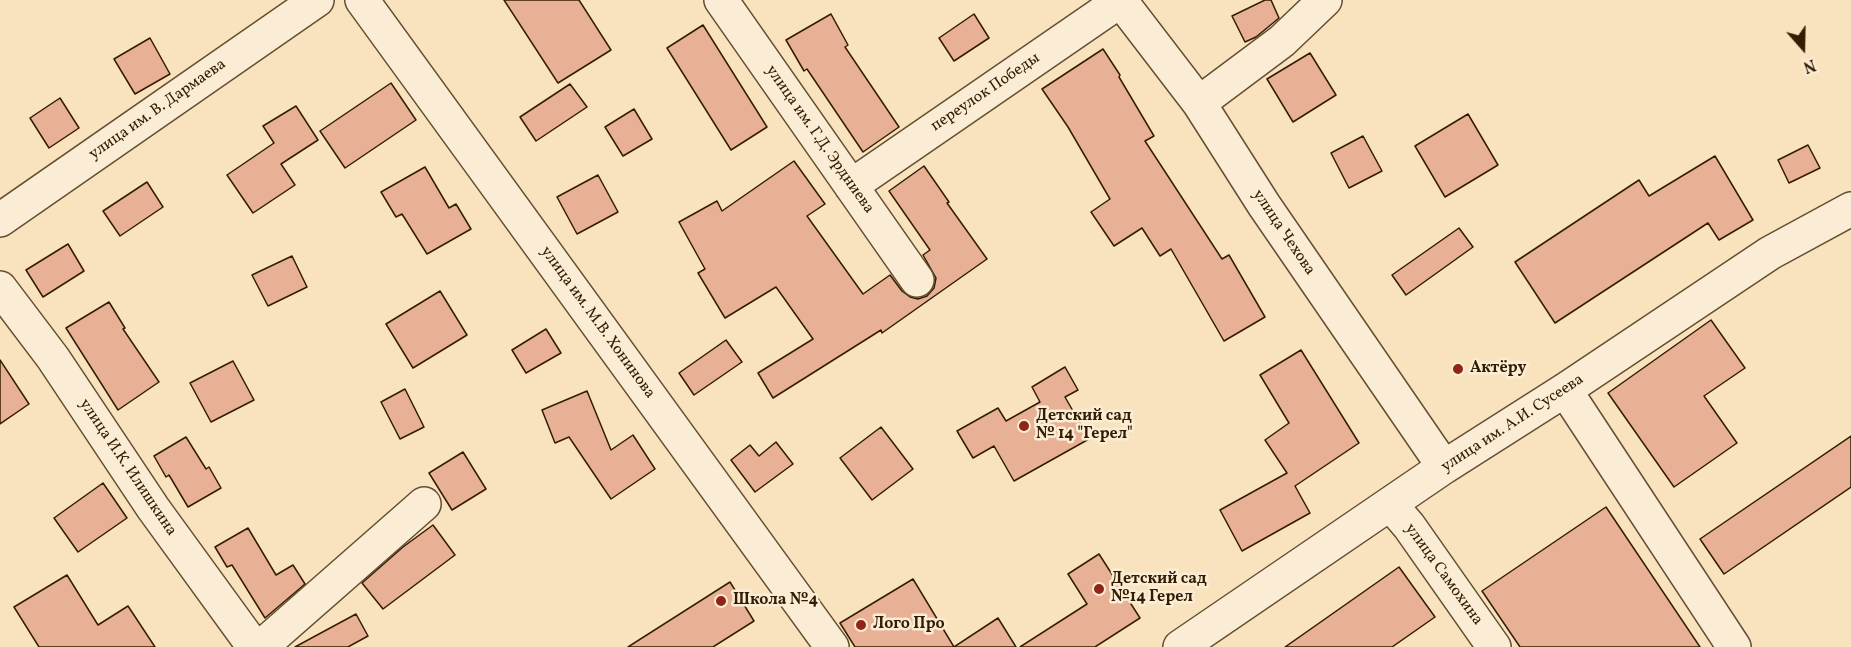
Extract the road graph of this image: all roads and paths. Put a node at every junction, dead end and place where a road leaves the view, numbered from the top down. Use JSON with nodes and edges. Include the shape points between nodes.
{"nodes":[{"id":1,"x":317,"y":0,"type":"edge"},
{"id":2,"x":362,"y":0,"type":"edge"},
{"id":3,"x":721,"y":0,"type":"edge"},
{"id":4,"x":1120,"y":0,"type":"edge"},
{"id":5,"x":1325,"y":0,"type":"edge"},
{"id":6,"x":1199,"y":103,"type":"junction"},
{"id":7,"x":851,"y":186,"type":"junction"},
{"id":8,"x":1851,"y":209,"type":"edge"},
{"id":9,"x":0,"y":220,"type":"edge"},
{"id":10,"x":917,"y":280,"type":"dead end"},
{"id":11,"x":0,"y":288,"type":"edge"},
{"id":12,"x":1565,"y":390,"type":"junction"},
{"id":13,"x":1444,"y":467,"type":"junction"},
{"id":14,"x":424,"y":504,"type":"dead end"},
{"id":15,"x":1391,"y":505,"type":"junction"},
{"id":16,"x":254,"y":647,"type":"edge"},
{"id":17,"x":261,"y":647,"type":"edge"},
{"id":18,"x":832,"y":647,"type":"edge"},
{"id":19,"x":1180,"y":647,"type":"edge"},
{"id":20,"x":1494,"y":647,"type":"edge"},
{"id":21,"x":1734,"y":647,"type":"edge"}],
"edges":[{"from":1,"to":9,"type":"street","name":"улица им. В. Дармаева"},
{"from":2,"to":18,"type":"street","name":"улица им. М.В. Хонинова"},
{"from":3,"to":7,"type":"street","name":"улица им. Г.Д. Эрдниева"},
{"from":4,"to":6,"type":"street","name":"улица Чехова"},
{"from":4,"to":7,"type":"street","name":"переулок Победы"},
{"from":5,"to":6,"type":"street","via":[[1282,41]]},
{"from":6,"to":13,"type":"street","name":"улица Чехова","via":[[1264,205]]},
{"from":7,"to":10,"type":"street","name":"улица им. Г.Д. Эрдниева"},
{"from":8,"to":12,"type":"street","name":"улица им. А.И. Сусеева","via":[[1770,253]]},
{"from":11,"to":16,"type":"street","name":"улица И.К. Илишкина"},
{"from":12,"to":13,"type":"street","name":"улица им. А.И. Сусеева"},
{"from":12,"to":21,"type":"street"},
{"from":13,"to":15,"type":"street","name":"улица им. А.И. Сусеева"},
{"from":14,"to":17,"type":"street"},
{"from":15,"to":19,"type":"street","name":"улица им. А.И. Сусеева"},
{"from":15,"to":20,"type":"street","name":"улица Самохина"}]}
